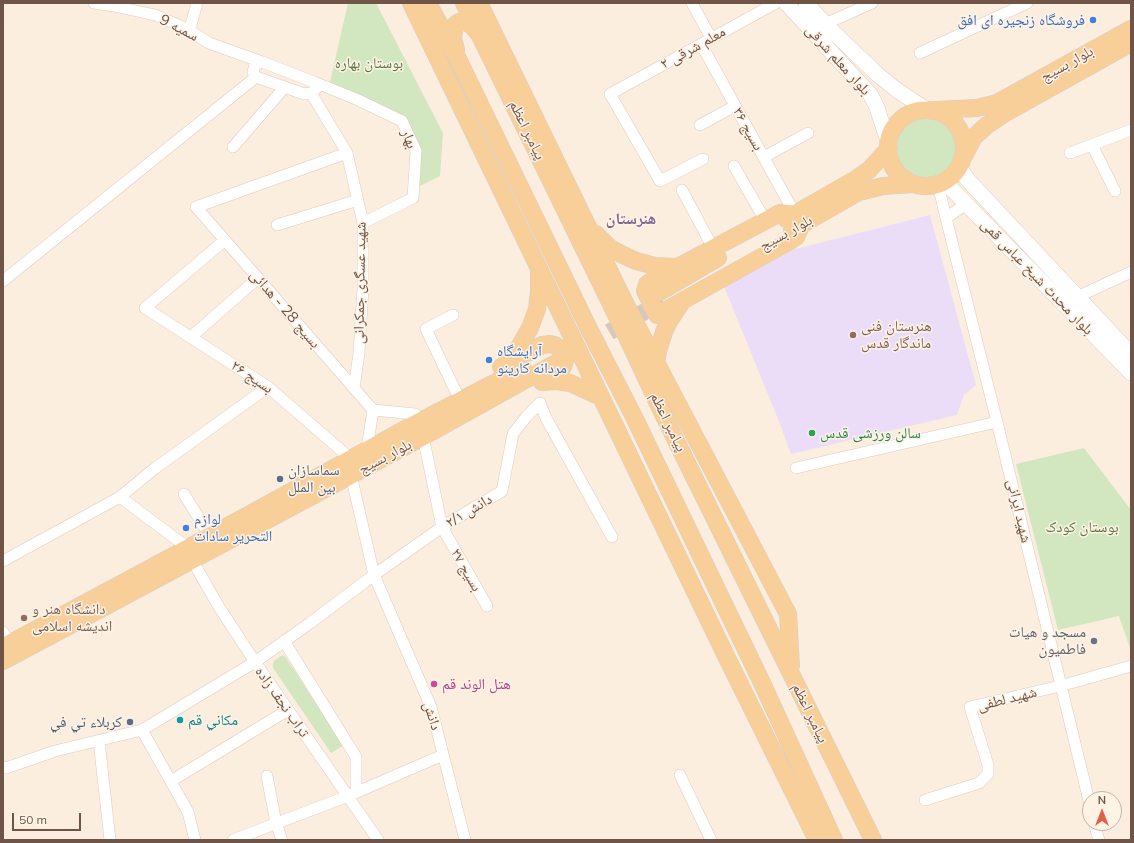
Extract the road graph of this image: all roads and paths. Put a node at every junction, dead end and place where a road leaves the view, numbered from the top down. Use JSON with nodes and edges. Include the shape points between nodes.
{"nodes":[{"id":1,"x":94,"y":3,"type":"edge"},
{"id":2,"x":197,"y":3,"type":"edge"},
{"id":3,"x":411,"y":3,"type":"edge"},
{"id":4,"x":428,"y":3,"type":"edge"},
{"id":5,"x":464,"y":3,"type":"edge"},
{"id":6,"x":479,"y":3,"type":"edge"},
{"id":7,"x":692,"y":3,"type":"edge"},
{"id":8,"x":776,"y":3,"type":"edge"},
{"id":9,"x":786,"y":3,"type":"edge"},
{"id":10,"x":806,"y":3,"type":"edge"},
{"id":11,"x":872,"y":3,"type":"edge"},
{"id":12,"x":1026,"y":3,"type":"edge"},
{"id":13,"x":826,"y":24,"type":"junction"},
{"id":14,"x":1131,"y":29,"type":"edge"},
{"id":15,"x":189,"y":32,"type":"junction"},
{"id":16,"x":480,"y":35,"type":"junction"},
{"id":17,"x":706,"y":41,"type":"junction"},
{"id":18,"x":1131,"y":43,"type":"edge"},
{"id":19,"x":920,"y":53,"type":"dead end"},
{"id":20,"x":458,"y":59,"type":"junction"},
{"id":21,"x":262,"y":62,"type":"junction"},
{"id":22,"x":256,"y":77,"type":"junction"},
{"id":23,"x":314,"y":82,"type":"junction"},
{"id":24,"x":284,"y":88,"type":"junction"},
{"id":25,"x":311,"y":93,"type":"junction"},
{"id":26,"x":735,"y":106,"type":"junction"},
{"id":27,"x":930,"y":110,"type":"junction"},
{"id":28,"x":700,"y":125,"type":"dead end"},
{"id":29,"x":1131,"y":130,"type":"edge"},
{"id":30,"x":808,"y":133,"type":"dead end"},
{"id":31,"x":1092,"y":145,"type":"junction"},
{"id":32,"x":889,"y":146,"type":"junction"},
{"id":33,"x":233,"y":147,"type":"dead end"},
{"id":34,"x":347,"y":153,"type":"junction"},
{"id":35,"x":1070,"y":153,"type":"dead end"},
{"id":36,"x":764,"y":157,"type":"junction"},
{"id":37,"x":703,"y":159,"type":"dead end"},
{"id":38,"x":961,"y":162,"type":"junction"},
{"id":39,"x":734,"y":166,"type":"dead end"},
{"id":40,"x":941,"y":182,"type":"junction"},
{"id":41,"x":915,"y":184,"type":"junction"},
{"id":42,"x":682,"y":190,"type":"dead end"},
{"id":43,"x":1115,"y":191,"type":"dead end"},
{"id":44,"x":358,"y":200,"type":"junction"},
{"id":45,"x":966,"y":204,"type":"junction"},
{"id":46,"x":946,"y":218,"type":"junction"},
{"id":47,"x":798,"y":219,"type":"junction"},
{"id":48,"x":765,"y":220,"type":"junction"},
{"id":49,"x":363,"y":223,"type":"junction"},
{"id":50,"x":276,"y":225,"type":"dead end"},
{"id":51,"x":588,"y":228,"type":"junction"},
{"id":52,"x":225,"y":240,"type":"junction"},
{"id":53,"x":713,"y":248,"type":"junction"},
{"id":54,"x":678,"y":267,"type":"junction"},
{"id":55,"x":539,"y":268,"type":"junction"},
{"id":56,"x":1131,"y":272,"type":"edge"},
{"id":57,"x":258,"y":278,"type":"junction"},
{"id":58,"x":3,"y":281,"type":"edge"},
{"id":59,"x":1077,"y":296,"type":"junction"},
{"id":60,"x":660,"y":297,"type":"tunnel mouth"},
{"id":61,"x":682,"y":302,"type":"junction"},
{"id":62,"x":452,"y":315,"type":"dead end"},
{"id":63,"x":631,"y":329,"type":"junction"},
{"id":64,"x":191,"y":337,"type":"junction"},
{"id":65,"x":1131,"y":354,"type":"edge"},
{"id":66,"x":552,"y":359,"type":"tunnel mouth"},
{"id":67,"x":656,"y":363,"type":"junction"},
{"id":68,"x":500,"y":367,"type":"junction"},
{"id":69,"x":1131,"y":373,"type":"edge"},
{"id":70,"x":542,"y":382,"type":"junction"},
{"id":71,"x":268,"y":387,"type":"junction"},
{"id":72,"x":354,"y":388,"type":"junction"},
{"id":73,"x":456,"y":392,"type":"junction"},
{"id":74,"x":601,"y":397,"type":"junction"},
{"id":75,"x":373,"y":410,"type":"junction"},
{"id":76,"x":998,"y":422,"type":"junction"},
{"id":77,"x":417,"y":430,"type":"junction"},
{"id":78,"x":367,"y":449,"type":"junction"},
{"id":79,"x":350,"y":467,"type":"junction"},
{"id":80,"x":796,"y":468,"type":"dead end"},
{"id":81,"x":184,"y":494,"type":"dead end"},
{"id":82,"x":120,"y":497,"type":"junction"},
{"id":83,"x":442,"y":527,"type":"junction"},
{"id":84,"x":210,"y":536,"type":"junction"},
{"id":85,"x":612,"y":537,"type":"dead end"},
{"id":86,"x":190,"y":554,"type":"junction"},
{"id":87,"x":3,"y":561,"type":"edge"},
{"id":88,"x":374,"y":575,"type":"junction"},
{"id":89,"x":487,"y":606,"type":"dead end"},
{"id":90,"x":5,"y":641,"type":"edge"},
{"id":91,"x":284,"y":641,"type":"junction"},
{"id":92,"x":727,"y":658,"type":"junction"},
{"id":93,"x":3,"y":661,"type":"edge"},
{"id":94,"x":255,"y":662,"type":"junction"},
{"id":95,"x":1131,"y":666,"type":"edge"},
{"id":96,"x":791,"y":674,"type":"junction"},
{"id":97,"x":762,"y":683,"type":"junction"},
{"id":98,"x":1060,"y":686,"type":"junction"},
{"id":99,"x":288,"y":710,"type":"junction"},
{"id":100,"x":142,"y":730,"type":"junction"},
{"id":101,"x":99,"y":741,"type":"junction"},
{"id":102,"x":443,"y":756,"type":"junction"},
{"id":103,"x":3,"y":767,"type":"edge"},
{"id":104,"x":680,"y":775,"type":"dead end"},
{"id":105,"x":268,"y":776,"type":"dead end"},
{"id":106,"x":171,"y":781,"type":"junction"},
{"id":107,"x":1086,"y":791,"type":"edge"},
{"id":108,"x":352,"y":794,"type":"junction"},
{"id":109,"x":925,"y":800,"type":"dead end"},
{"id":110,"x":276,"y":824,"type":"junction"},
{"id":111,"x":110,"y":840,"type":"edge"},
{"id":112,"x":195,"y":840,"type":"edge"},
{"id":113,"x":233,"y":840,"type":"edge"},
{"id":114,"x":282,"y":840,"type":"edge"},
{"id":115,"x":378,"y":840,"type":"edge"},
{"id":116,"x":465,"y":840,"type":"edge"},
{"id":117,"x":711,"y":840,"type":"edge"},
{"id":118,"x":817,"y":840,"type":"edge"},
{"id":119,"x":834,"y":840,"type":"edge"},
{"id":120,"x":873,"y":840,"type":"edge"}],
"edges":[{"from":1,"to":15,"type":"street","name":"سمیه 9","via":[[155,15]]},
{"from":2,"to":15,"type":"street"},
{"from":3,"to":55,"type":"main road"},
{"from":4,"to":20,"type":"main road","name":"پیامبر اعظم"},
{"from":5,"to":16,"type":"main road","name":"پیامبر اعظم"},
{"from":6,"to":51,"type":"main road"},
{"from":7,"to":17,"type":"street","name":"بسیج ۳۶"},
{"from":8,"to":17,"type":"street","name":"معلم شرقی ۲"},
{"from":9,"to":32,"type":"main road","name":"بلوار معلم شرقی","via":[[870,94]]},
{"from":10,"to":13,"type":"main road","name":"بلوار معلم شرقی"},
{"from":11,"to":13,"type":"street"},
{"from":12,"to":19,"type":"street"},
{"from":13,"to":27,"type":"main road","name":"بلوار معلم شرقی","via":[[877,74],[898,91]]},
{"from":14,"to":27,"type":"main road","name":"بلوار بسیج","via":[[997,103],[977,108]]},
{"from":15,"to":21,"type":"street","name":"سمیه 9","via":[[209,43]]},
{"from":16,"to":20,"type":"main road","via":[[466,22],[455,25],[453,38]]},
{"from":16,"to":63,"type":"main road","name":"پیامبر اعظم"},
{"from":17,"to":26,"type":"street","name":"بسیج ۳۶"},
{"from":17,"to":37,"type":"street","name":"معلم شرقی ۲","via":[[610,94],[660,181]]},
{"from":18,"to":38,"type":"main road","name":"بلوار بسیج","via":[[986,126],[974,137]]},
{"from":20,"to":97,"type":"main road","name":"پیامبر اعظم"},
{"from":21,"to":22,"type":"street","via":[[256,65],[253,72]]},
{"from":21,"to":23,"type":"street","name":"سمیه 9"},
{"from":22,"to":24,"type":"street"},
{"from":22,"to":58,"type":"street"},
{"from":23,"to":25,"type":"street","via":[[316,89]]},
{"from":23,"to":49,"type":"street","name":"بهار","via":[[402,122],[416,151],[413,198]]},
{"from":24,"to":25,"type":"street","via":[[304,94]]},
{"from":24,"to":33,"type":"street"},
{"from":25,"to":34,"type":"street","name":"شهید عسگری جمکرانی"},
{"from":26,"to":28,"type":"street"},
{"from":26,"to":36,"type":"street","name":"بسیج ۳۶"},
{"from":27,"to":32,"type":"main road","via":[[909,114],[899,122],[892,132]]},
{"from":27,"to":38,"type":"main road","via":[[945,115],[961,132],[964,144]]},
{"from":29,"to":31,"type":"street"},
{"from":30,"to":36,"type":"street"},
{"from":31,"to":35,"type":"street"},
{"from":31,"to":43,"type":"street"},
{"from":32,"to":41,"type":"main road","via":[[889,157],[895,169]]},
{"from":32,"to":47,"type":"main road","name":"بلوار بسیج","via":[[869,170]]},
{"from":34,"to":44,"type":"street","name":"شهید عسگری جمکرانی"},
{"from":34,"to":52,"type":"street","name":"بسیج 28 - هدائی","via":[[196,207]]},
{"from":36,"to":47,"type":"street","name":"بسیج ۳۶"},
{"from":38,"to":40,"type":"main road","via":[[951,177]]},
{"from":38,"to":59,"type":"main road","via":[[967,179]]},
{"from":39,"to":48,"type":"street"},
{"from":40,"to":41,"type":"main road","via":[[928,186]]},
{"from":40,"to":45,"type":"main road","name":"بلوار محدث شیخ عباس قمی"},
{"from":40,"to":46,"type":"street","name":"شهید ایرانی"},
{"from":41,"to":47,"type":"main road","name":"بلوار بسیج","via":[[883,186],[859,192]]},
{"from":42,"to":53,"type":"street"},
{"from":44,"to":49,"type":"street","name":"شهید عسگری جمکرانی"},
{"from":44,"to":50,"type":"street"},
{"from":45,"to":46,"type":"street"},
{"from":45,"to":69,"type":"main road","name":"بلوار محدث شیخ عباس قمی"},
{"from":46,"to":76,"type":"street","name":"شهید ایرانی"},
{"from":47,"to":48,"type":"main road","via":[[780,213]]},
{"from":47,"to":60,"type":"main road","name":"بلوار بسیج"},
{"from":47,"to":61,"type":"main road","via":[[796,237]]},
{"from":48,"to":53,"type":"main road"},
{"from":49,"to":72,"type":"street","name":"شهید عسگری جمکرانی","via":[[360,353]]},
{"from":51,"to":54,"type":"main road","via":[[610,248],[631,259],[655,266]]},
{"from":51,"to":63,"type":"main road"},
{"from":52,"to":57,"type":"street","name":"بسیج 28 - هدائی"},
{"from":52,"to":64,"type":"street","name":"بسیج ۲۶","via":[[146,308]]},
{"from":53,"to":54,"type":"main road"},
{"from":54,"to":61,"type":"main road","via":[[647,284],[645,291],[657,314]]},
{"from":55,"to":68,"type":"main road","via":[[537,309],[530,328],[519,347]]},
{"from":55,"to":74,"type":"main road"},
{"from":56,"to":59,"type":"street"},
{"from":57,"to":64,"type":"street"},
{"from":57,"to":72,"type":"street","name":"بسیج 28 - هدائی"},
{"from":59,"to":65,"type":"main road"},
{"from":61,"to":67,"type":"main road","via":[[664,332]]},
{"from":62,"to":73,"type":"street","via":[[426,329]]},
{"from":63,"to":67,"type":"main road"},
{"from":63,"to":96,"type":"main road","name":"پیامبر اعظم","via":[[661,410]]},
{"from":64,"to":71,"type":"street","name":"بسیج ۲۶"},
{"from":66,"to":77,"type":"main road","name":"بلوار بسیج"},
{"from":67,"to":96,"type":"main road","via":[[788,614]]},
{"from":68,"to":70,"type":"main road","via":[[542,345],[555,345],[563,354],[564,364],[558,373]]},
{"from":68,"to":73,"type":"main road"},
{"from":70,"to":74,"type":"main road","via":[[570,383]]},
{"from":70,"to":77,"type":"main road","via":[[468,421]]},
{"from":71,"to":79,"type":"street","name":"بسیج ۲۶"},
{"from":71,"to":82,"type":"street","via":[[154,469]]},
{"from":72,"to":75,"type":"street","name":"بسیج 28 - هدائی"},
{"from":73,"to":77,"type":"main road"},
{"from":74,"to":92,"type":"main road"},
{"from":75,"to":77,"type":"street"},
{"from":75,"to":78,"type":"street"},
{"from":76,"to":80,"type":"street"},
{"from":76,"to":98,"type":"street","name":"شهید ایرانی"},
{"from":77,"to":78,"type":"main road","name":"بلوار بسیج"},
{"from":77,"to":79,"type":"main road","name":"بلوار بسیج"},
{"from":77,"to":83,"type":"street","name":"بسیج ۲۷"},
{"from":78,"to":79,"type":"main road","name":"بلوار بسیج"},
{"from":79,"to":84,"type":"main road","name":"بلوار بسیج"},
{"from":79,"to":86,"type":"main road","name":"بلوار بسیج"},
{"from":79,"to":88,"type":"street","name":"دانش"},
{"from":81,"to":84,"type":"street"},
{"from":82,"to":86,"type":"street"},
{"from":82,"to":87,"type":"street"},
{"from":83,"to":85,"type":"street","name":"دانش ۲/۱","via":[[502,491],[513,434],[540,403]]},
{"from":83,"to":88,"type":"street","name":"دانش ۲/۱"},
{"from":83,"to":89,"type":"street","name":"بسیج ۲۷"},
{"from":84,"to":86,"type":"main road","name":"بلوار بسیج"},
{"from":86,"to":90,"type":"main road","name":"بلوار بسیج"},
{"from":86,"to":93,"type":"main road","name":"بلوار بسیج"},
{"from":86,"to":94,"type":"street","name":"تراب نجف زاده","via":[[219,607]]},
{"from":88,"to":91,"type":"street","name":"دانش ۲/۱"},
{"from":88,"to":102,"type":"street","name":"دانش","via":[[431,707]]},
{"from":91,"to":94,"type":"street","name":"دانش ۲/۱"},
{"from":91,"to":108,"type":"street","via":[[356,757]]},
{"from":92,"to":97,"type":"main road"},
{"from":92,"to":118,"type":"main road"},
{"from":94,"to":99,"type":"street","name":"تراب نجف زاده"},
{"from":94,"to":100,"type":"street","name":"دانش ۲/۱"},
{"from":95,"to":98,"type":"street","name":"شهید لطفی"},
{"from":96,"to":120,"type":"main road","name":"پیامبر اعظم"},
{"from":97,"to":119,"type":"main road","name":"پیامبر اعظم"},
{"from":98,"to":107,"type":"street","name":"شهید ایرانی"},
{"from":98,"to":109,"type":"street","name":"شهید لطفی","via":[[970,707],[988,765],[988,774],[979,783]]},
{"from":99,"to":106,"type":"street"},
{"from":99,"to":108,"type":"street","name":"تراب نجف زاده"},
{"from":100,"to":101,"type":"street","name":"دانش ۲/۱"},
{"from":100,"to":106,"type":"street"},
{"from":101,"to":103,"type":"street","name":"دانش ۲/۱"},
{"from":101,"to":111,"type":"street"},
{"from":102,"to":108,"type":"street"},
{"from":102,"to":116,"type":"street","name":"دانش"},
{"from":104,"to":117,"type":"street"},
{"from":105,"to":110,"type":"street"},
{"from":106,"to":112,"type":"street","via":[[188,812]]},
{"from":108,"to":110,"type":"street"},
{"from":108,"to":115,"type":"street","name":"تراب نجف زاده"},
{"from":110,"to":113,"type":"street"},
{"from":110,"to":114,"type":"street"}]}
